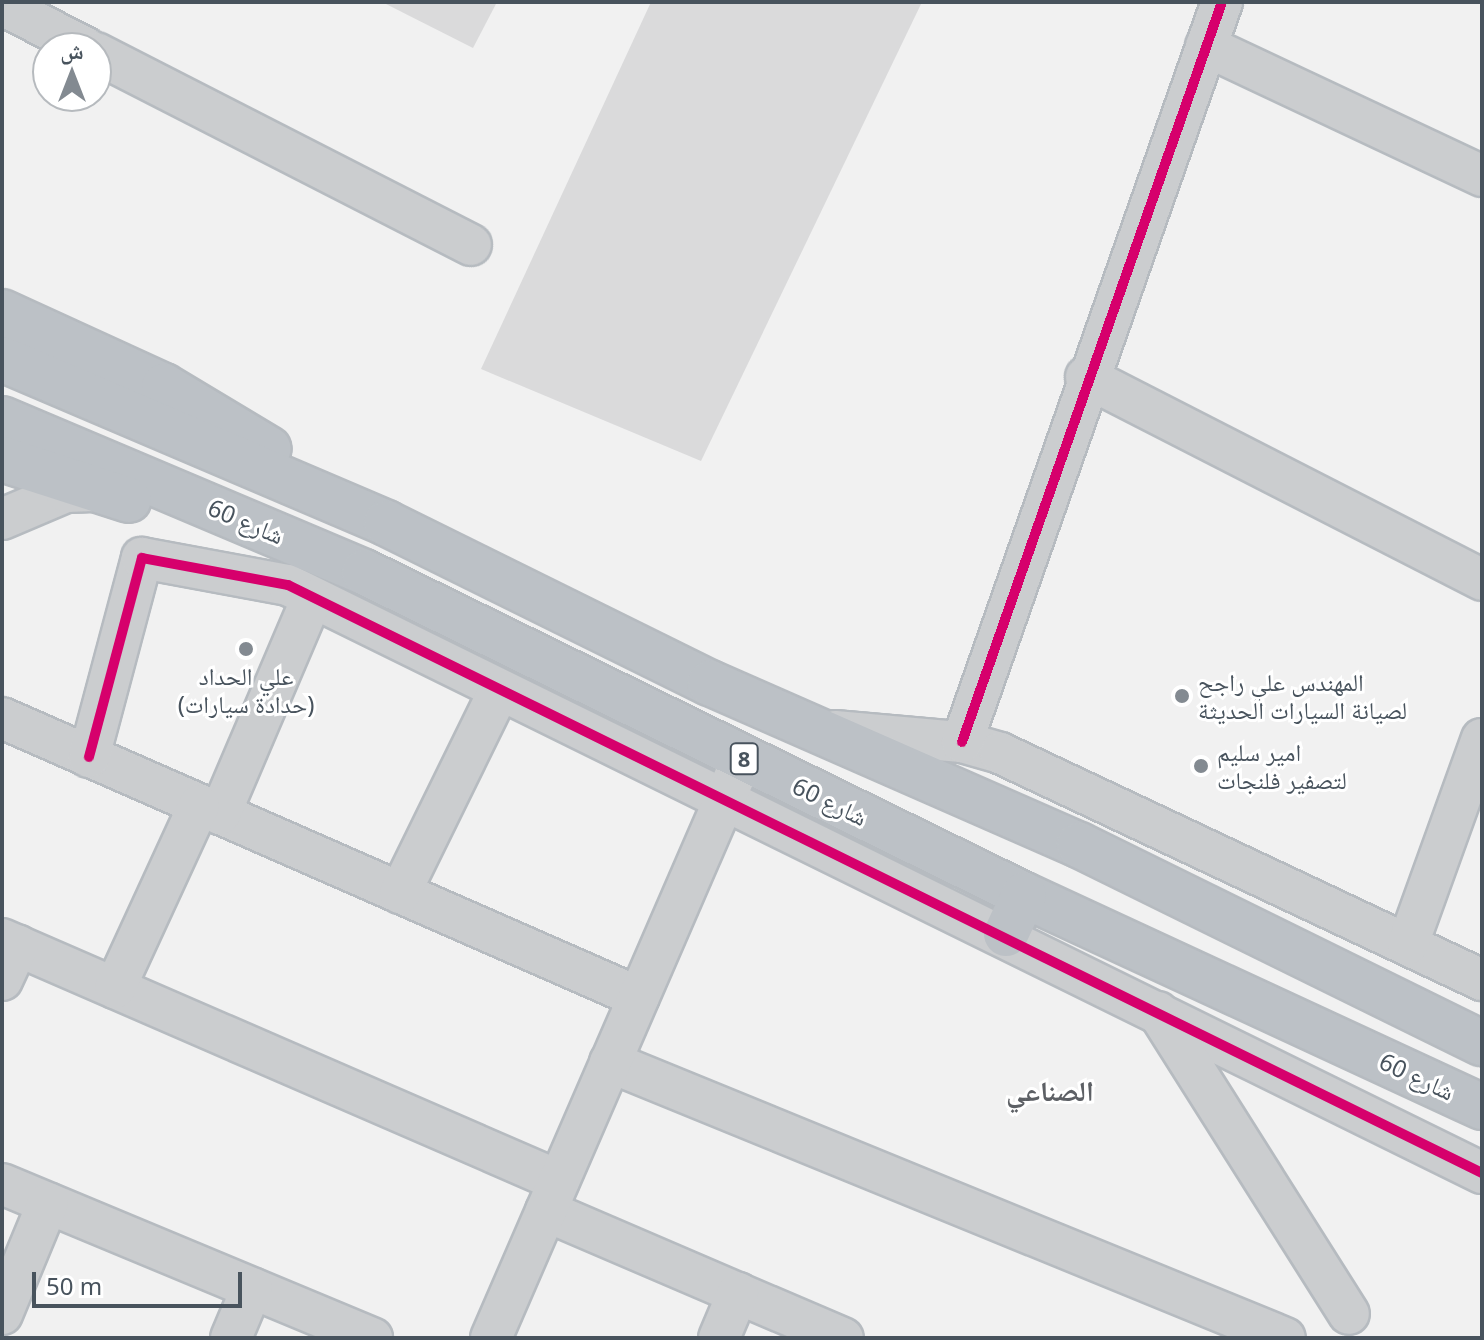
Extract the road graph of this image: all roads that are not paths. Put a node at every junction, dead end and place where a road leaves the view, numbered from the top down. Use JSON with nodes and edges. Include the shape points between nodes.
{"nodes":[{"id":1,"x":1222,"y":2,"type":"edge"},
{"id":2,"x":2,"y":5,"type":"edge"},
{"id":3,"x":55,"y":32,"type":"edge"},
{"id":4,"x":1206,"y":46,"type":"junction"},
{"id":5,"x":112,"y":61,"type":"edge"},
{"id":6,"x":1482,"y":176,"type":"edge"},
{"id":7,"x":471,"y":245,"type":"dead end"},
{"id":8,"x":2,"y":312,"type":"edge"},
{"id":9,"x":2,"y":359,"type":"edge"},
{"id":10,"x":1086,"y":377,"type":"junction"},
{"id":11,"x":2,"y":419,"type":"edge"},
{"id":12,"x":2,"y":459,"type":"edge"},
{"id":13,"x":101,"y":491,"type":"junction"},
{"id":14,"x":2,"y":519,"type":"edge"},
{"id":15,"x":386,"y":523,"type":"junction"},
{"id":16,"x":255,"y":539,"type":"junction"},
{"id":17,"x":228,"y":572,"type":"junction"},
{"id":18,"x":364,"y":572,"type":"junction"},
{"id":19,"x":1482,"y":580,"type":"edge"},
{"id":20,"x":311,"y":601,"type":"junction"},
{"id":21,"x":499,"y":691,"type":"junction"},
{"id":22,"x":2,"y":718,"type":"edge"},
{"id":23,"x":801,"y":724,"type":"junction"},
{"id":24,"x":1482,"y":739,"type":"edge"},
{"id":25,"x":962,"y":742,"type":"junction"},
{"id":26,"x":89,"y":757,"type":"junction"},
{"id":27,"x":734,"y":777,"type":"junction"},
{"id":28,"x":210,"y":809,"type":"junction"},
{"id":29,"x":400,"y":893,"type":"junction"},
{"id":30,"x":1024,"y":895,"type":"junction"},
{"id":31,"x":1006,"y":934,"type":"junction"},
{"id":32,"x":1408,"y":944,"type":"junction"},
{"id":33,"x":7,"y":955,"type":"edge"},
{"id":34,"x":1482,"y":980,"type":"edge"},
{"id":35,"x":115,"y":988,"type":"junction"},
{"id":36,"x":638,"y":997,"type":"junction"},
{"id":37,"x":1158,"y":1012,"type":"junction"},
{"id":38,"x":1482,"y":1043,"type":"edge"},
{"id":39,"x":610,"y":1062,"type":"junction"},
{"id":40,"x":1482,"y":1107,"type":"edge"},
{"id":41,"x":1482,"y":1173,"type":"edge"},
{"id":42,"x":2,"y":1184,"type":"edge"},
{"id":43,"x":552,"y":1196,"type":"junction"},
{"id":44,"x":48,"y":1203,"type":"junction"},
{"id":45,"x":252,"y":1288,"type":"junction"},
{"id":46,"x":738,"y":1293,"type":"junction"},
{"id":47,"x":2,"y":1314,"type":"edge"},
{"id":48,"x":1349,"y":1314,"type":"dead end"},
{"id":49,"x":231,"y":1338,"type":"edge"},
{"id":50,"x":372,"y":1338,"type":"edge"},
{"id":51,"x":491,"y":1338,"type":"edge"},
{"id":52,"x":719,"y":1338,"type":"edge"},
{"id":53,"x":843,"y":1338,"type":"edge"},
{"id":54,"x":1285,"y":1338,"type":"edge"}],
"edges":[{"from":1,"to":4,"type":"street"},
{"from":2,"to":3,"type":"street"},
{"from":4,"to":6,"type":"street"},
{"from":4,"to":10,"type":"street"},
{"from":5,"to":7,"type":"street"},
{"from":8,"to":15,"type":"highway","via":[[164,386]]},
{"from":9,"to":15,"type":"highway","number":"8"},
{"from":10,"to":19,"type":"street"},
{"from":10,"to":25,"type":"street"},
{"from":11,"to":18,"type":"highway","name":"شارع 60","number":"8"},
{"from":12,"to":13,"type":"highway"},
{"from":13,"to":14,"type":"street","via":[[66,492]]},
{"from":13,"to":16,"type":"highway"},
{"from":15,"to":23,"type":"highway","number":"8"},
{"from":16,"to":17,"type":"street","via":[[241,541]]},
{"from":16,"to":18,"type":"highway"},
{"from":17,"to":20,"type":"street","via":[[288,585]]},
{"from":17,"to":26,"type":"street","via":[[142,558]]},
{"from":18,"to":27,"type":"highway","name":"شارع 60","number":"8"},
{"from":20,"to":21,"type":"street"},
{"from":20,"to":28,"type":"street"},
{"from":21,"to":27,"type":"street"},
{"from":21,"to":29,"type":"street"},
{"from":22,"to":26,"type":"street"},
{"from":23,"to":25,"type":"street"},
{"from":23,"to":38,"type":"highway","number":"8","via":[[1079,845]]},
{"from":24,"to":32,"type":"street"},
{"from":25,"to":32,"type":"street","via":[[1019,761]]},
{"from":26,"to":28,"type":"street"},
{"from":27,"to":30,"type":"highway","name":"شارع 60","number":"8"},
{"from":27,"to":31,"type":"street"},
{"from":27,"to":36,"type":"street"},
{"from":28,"to":29,"type":"street"},
{"from":28,"to":35,"type":"street"},
{"from":29,"to":36,"type":"street"},
{"from":30,"to":31,"type":"highway"},
{"from":30,"to":40,"type":"highway","name":"شارع 60","number":"8"},
{"from":31,"to":37,"type":"street"},
{"from":32,"to":34,"type":"street"},
{"from":33,"to":35,"type":"street"},
{"from":35,"to":43,"type":"street"},
{"from":36,"to":39,"type":"street"},
{"from":37,"to":41,"type":"street"},
{"from":37,"to":48,"type":"street"},
{"from":39,"to":43,"type":"street"},
{"from":39,"to":54,"type":"street"},
{"from":42,"to":44,"type":"street"},
{"from":43,"to":46,"type":"street"},
{"from":43,"to":51,"type":"street"},
{"from":44,"to":45,"type":"street"},
{"from":44,"to":47,"type":"street"},
{"from":45,"to":49,"type":"street"},
{"from":45,"to":50,"type":"street"},
{"from":46,"to":52,"type":"street"},
{"from":46,"to":53,"type":"street"}]}
